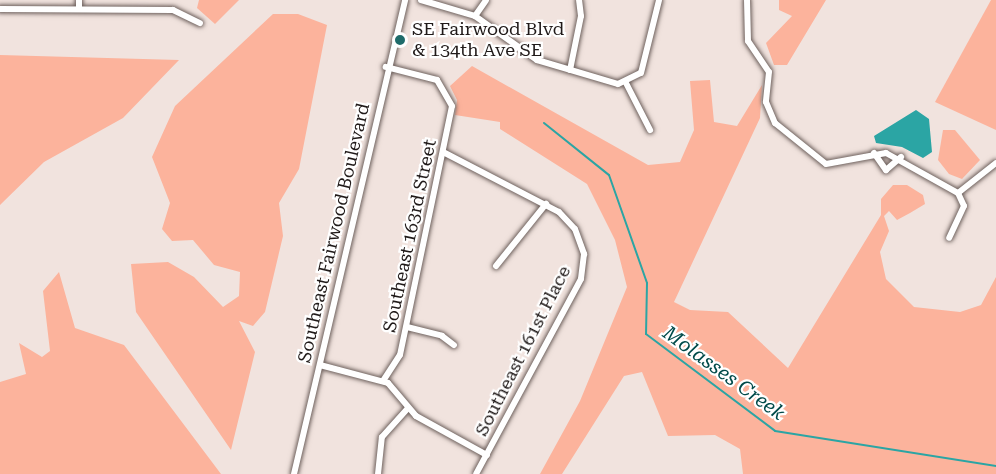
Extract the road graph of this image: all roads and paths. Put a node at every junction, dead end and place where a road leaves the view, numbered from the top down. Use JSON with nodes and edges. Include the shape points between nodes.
{"nodes":[{"id":1,"x":79,"y":0,"type":"edge"},
{"id":2,"x":405,"y":0,"type":"edge"},
{"id":3,"x":421,"y":0,"type":"edge"},
{"id":4,"x":486,"y":0,"type":"edge"},
{"id":5,"x":579,"y":0,"type":"edge"},
{"id":6,"x":658,"y":0,"type":"edge"},
{"id":7,"x":747,"y":0,"type":"edge"},
{"id":8,"x":0,"y":9,"type":"edge"},
{"id":9,"x":79,"y":9,"type":"junction"},
{"id":10,"x":475,"y":16,"type":"junction"},
{"id":11,"x":200,"y":23,"type":"dead end"},
{"id":12,"x":386,"y":67,"type":"junction"},
{"id":13,"x":570,"y":70,"type":"junction"},
{"id":14,"x":626,"y":83,"type":"junction"},
{"id":15,"x":650,"y":130,"type":"dead end"},
{"id":16,"x":444,"y":153,"type":"junction"},
{"id":17,"x":874,"y":153,"type":"junction"},
{"id":18,"x":901,"y":157,"type":"junction"},
{"id":19,"x":996,"y":163,"type":"edge"},
{"id":20,"x":958,"y":193,"type":"junction"},
{"id":21,"x":546,"y":204,"type":"junction"},
{"id":22,"x":949,"y":238,"type":"dead end"},
{"id":23,"x":496,"y":266,"type":"dead end"},
{"id":24,"x":407,"y":327,"type":"junction"},
{"id":25,"x":454,"y":345,"type":"dead end"},
{"id":26,"x":320,"y":365,"type":"junction"},
{"id":27,"x":383,"y":381,"type":"junction"},
{"id":28,"x":407,"y":409,"type":"junction"},
{"id":29,"x":487,"y":455,"type":"junction"},
{"id":30,"x":294,"y":474,"type":"edge"},
{"id":31,"x":378,"y":474,"type":"edge"},
{"id":32,"x":476,"y":474,"type":"edge"}],
"edges":[{"from":1,"to":9,"type":"street"},
{"from":2,"to":12,"type":"street","name":"Southeast Fairwood Boulevard"},
{"from":3,"to":10,"type":"street"},
{"from":4,"to":10,"type":"street"},
{"from":5,"to":13,"type":"street","via":[[581,16]]},
{"from":6,"to":14,"type":"street","via":[[645,63]]},
{"from":7,"to":17,"type":"street","via":[[748,41],[769,72],[766,102],[775,123],[826,164]]},
{"from":8,"to":9,"type":"street"},
{"from":9,"to":11,"type":"street","via":[[173,10]]},
{"from":10,"to":13,"type":"street","via":[[537,60]]},
{"from":12,"to":16,"type":"street","name":"Southeast 163rd Street","via":[[437,80],[448,92],[452,106]]},
{"from":12,"to":26,"type":"street","name":"Southeast Fairwood Boulevard"},
{"from":13,"to":14,"type":"street"},
{"from":14,"to":15,"type":"street"},
{"from":16,"to":21,"type":"street"},
{"from":16,"to":24,"type":"street","name":"Southeast 163rd Street"},
{"from":17,"to":18,"type":"street"},
{"from":17,"to":18,"type":"street","via":[[886,170]]},
{"from":18,"to":20,"type":"street"},
{"from":19,"to":20,"type":"street"},
{"from":20,"to":22,"type":"street","via":[[964,206]]},
{"from":21,"to":23,"type":"street"},
{"from":21,"to":29,"type":"street","name":"Southeast 161st Place","via":[[564,216],[580,239],[581,279]]},
{"from":24,"to":25,"type":"street","via":[[442,336]]},
{"from":24,"to":27,"type":"street","name":"Southeast 163rd Street","via":[[400,356]]},
{"from":26,"to":27,"type":"street"},
{"from":26,"to":30,"type":"street","name":"Southeast Fairwood Boulevard"},
{"from":27,"to":28,"type":"street"},
{"from":28,"to":29,"type":"street"},
{"from":28,"to":31,"type":"street","via":[[382,437]]},
{"from":29,"to":32,"type":"street","name":"Southeast 161st Place"}]}
